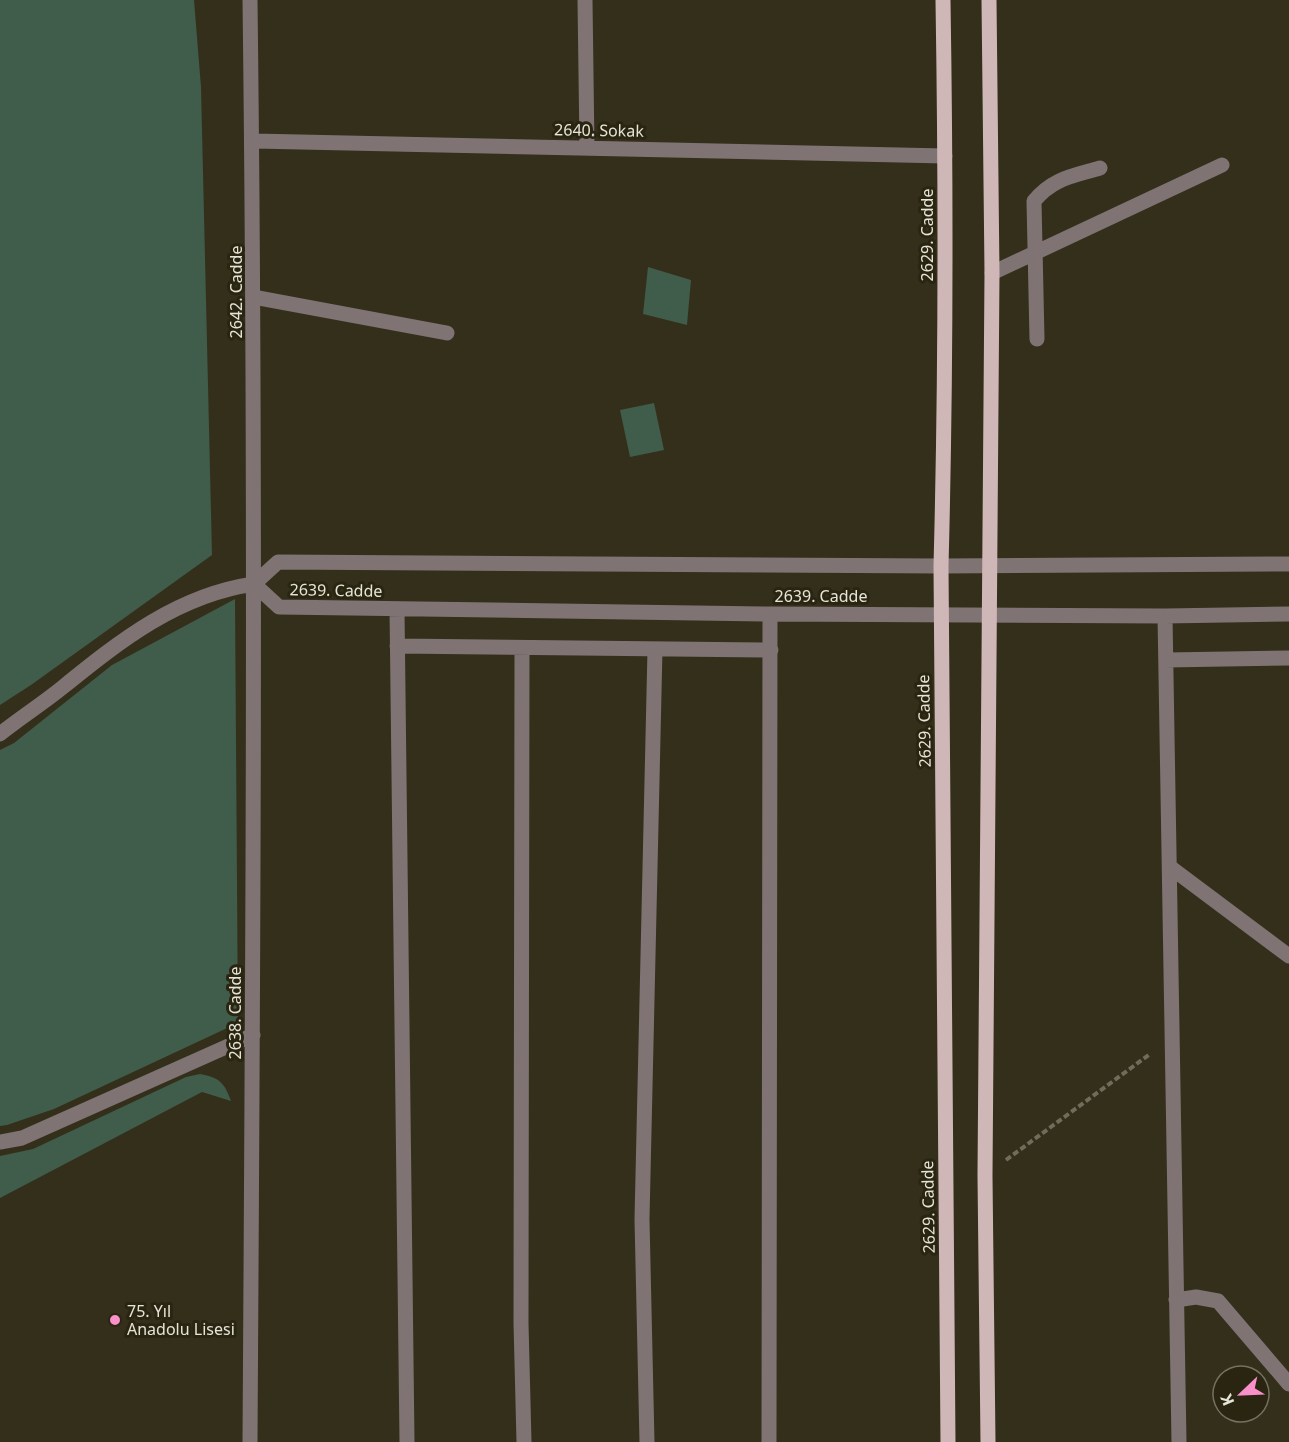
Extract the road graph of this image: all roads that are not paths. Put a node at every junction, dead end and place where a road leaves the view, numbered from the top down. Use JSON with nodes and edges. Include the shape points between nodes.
{"nodes":[{"id":1,"x":250,"y":0,"type":"edge"},
{"id":2,"x":585,"y":0,"type":"edge"},
{"id":3,"x":943,"y":0,"type":"edge"},
{"id":4,"x":989,"y":0,"type":"edge"},
{"id":5,"x":252,"y":141,"type":"junction"},
{"id":6,"x":587,"y":148,"type":"junction"},
{"id":7,"x":945,"y":156,"type":"junction"},
{"id":8,"x":1222,"y":165,"type":"dead end"},
{"id":9,"x":1100,"y":168,"type":"dead end"},
{"id":10,"x":1035,"y":253,"type":"junction"},
{"id":11,"x":992,"y":273,"type":"junction"},
{"id":12,"x":254,"y":297,"type":"junction"},
{"id":13,"x":447,"y":333,"type":"dead end"},
{"id":14,"x":1037,"y":339,"type":"dead end"},
{"id":15,"x":1289,"y":564,"type":"edge"},
{"id":16,"x":941,"y":566,"type":"junction"},
{"id":17,"x":990,"y":566,"type":"junction"},
{"id":18,"x":254,"y":584,"type":"junction"},
{"id":19,"x":397,"y":609,"type":"junction"},
{"id":20,"x":770,"y":614,"type":"junction"},
{"id":21,"x":941,"y":614,"type":"junction"},
{"id":22,"x":990,"y":614,"type":"junction"},
{"id":23,"x":1289,"y":614,"type":"edge"},
{"id":24,"x":1165,"y":616,"type":"junction"},
{"id":25,"x":397,"y":646,"type":"junction"},
{"id":26,"x":522,"y":648,"type":"junction"},
{"id":27,"x":655,"y":649,"type":"junction"},
{"id":28,"x":771,"y":650,"type":"junction"},
{"id":29,"x":1289,"y":658,"type":"edge"},
{"id":30,"x":1166,"y":660,"type":"junction"},
{"id":31,"x":0,"y":734,"type":"edge"},
{"id":32,"x":1170,"y":867,"type":"junction"},
{"id":33,"x":1289,"y":956,"type":"edge"},
{"id":34,"x":253,"y":1035,"type":"junction"},
{"id":35,"x":0,"y":1142,"type":"edge"},
{"id":36,"x":1176,"y":1300,"type":"junction"},
{"id":37,"x":1289,"y":1384,"type":"edge"},
{"id":38,"x":250,"y":1442,"type":"edge"},
{"id":39,"x":407,"y":1442,"type":"edge"},
{"id":40,"x":524,"y":1442,"type":"edge"},
{"id":41,"x":647,"y":1442,"type":"edge"},
{"id":42,"x":769,"y":1442,"type":"edge"},
{"id":43,"x":948,"y":1442,"type":"edge"},
{"id":44,"x":987,"y":1442,"type":"edge"},
{"id":45,"x":1179,"y":1442,"type":"edge"}],
"edges":[{"from":1,"to":5,"type":"street","name":"2642. Cadde"},
{"from":2,"to":6,"type":"street"},
{"from":3,"to":7,"type":"main road","name":"2629. Cadde"},
{"from":4,"to":11,"type":"main road"},
{"from":5,"to":6,"type":"street","name":"2640. Sokak"},
{"from":5,"to":12,"type":"street","name":"2642. Cadde"},
{"from":6,"to":7,"type":"street","name":"2640. Sokak"},
{"from":7,"to":16,"type":"main road","name":"2629. Cadde"},
{"from":8,"to":10,"type":"street"},
{"from":9,"to":10,"type":"street","via":[[1057,180],[1034,201]]},
{"from":10,"to":11,"type":"street"},
{"from":10,"to":14,"type":"street"},
{"from":11,"to":17,"type":"main road"},
{"from":12,"to":13,"type":"street"},
{"from":12,"to":18,"type":"street","name":"2642. Cadde"},
{"from":15,"to":17,"type":"street","name":"2639. Cadde"},
{"from":16,"to":17,"type":"street","name":"2639. Cadde"},
{"from":16,"to":18,"type":"street","name":"2639. Cadde","via":[[278,562]]},
{"from":16,"to":21,"type":"main road","name":"2629. Cadde"},
{"from":17,"to":22,"type":"main road"},
{"from":18,"to":19,"type":"street","name":"2639. Cadde","via":[[279,607]]},
{"from":18,"to":31,"type":"street","via":[[211,593],[131,634]]},
{"from":18,"to":34,"type":"street","name":"2638. Cadde"},
{"from":19,"to":20,"type":"street","name":"2639. Cadde"},
{"from":19,"to":25,"type":"street"},
{"from":20,"to":21,"type":"street","name":"2639. Cadde"},
{"from":20,"to":28,"type":"street"},
{"from":21,"to":22,"type":"street","name":"2639. Cadde"},
{"from":21,"to":43,"type":"main road","name":"2629. Cadde"},
{"from":22,"to":24,"type":"street","name":"2639. Cadde"},
{"from":22,"to":44,"type":"main road"},
{"from":23,"to":24,"type":"street","name":"2639. Cadde"},
{"from":24,"to":30,"type":"street"},
{"from":25,"to":26,"type":"street"},
{"from":25,"to":39,"type":"street"},
{"from":26,"to":27,"type":"street"},
{"from":26,"to":40,"type":"street"},
{"from":27,"to":28,"type":"street"},
{"from":27,"to":41,"type":"street","via":[[642,1219]]},
{"from":28,"to":42,"type":"street"},
{"from":29,"to":30,"type":"street"},
{"from":30,"to":32,"type":"street"},
{"from":32,"to":33,"type":"street"},
{"from":32,"to":36,"type":"street"},
{"from":34,"to":35,"type":"street","via":[[22,1138]]},
{"from":34,"to":38,"type":"street","name":"2638. Cadde"},
{"from":36,"to":37,"type":"street","via":[[1196,1297],[1218,1301]]},
{"from":36,"to":45,"type":"street"}]}
